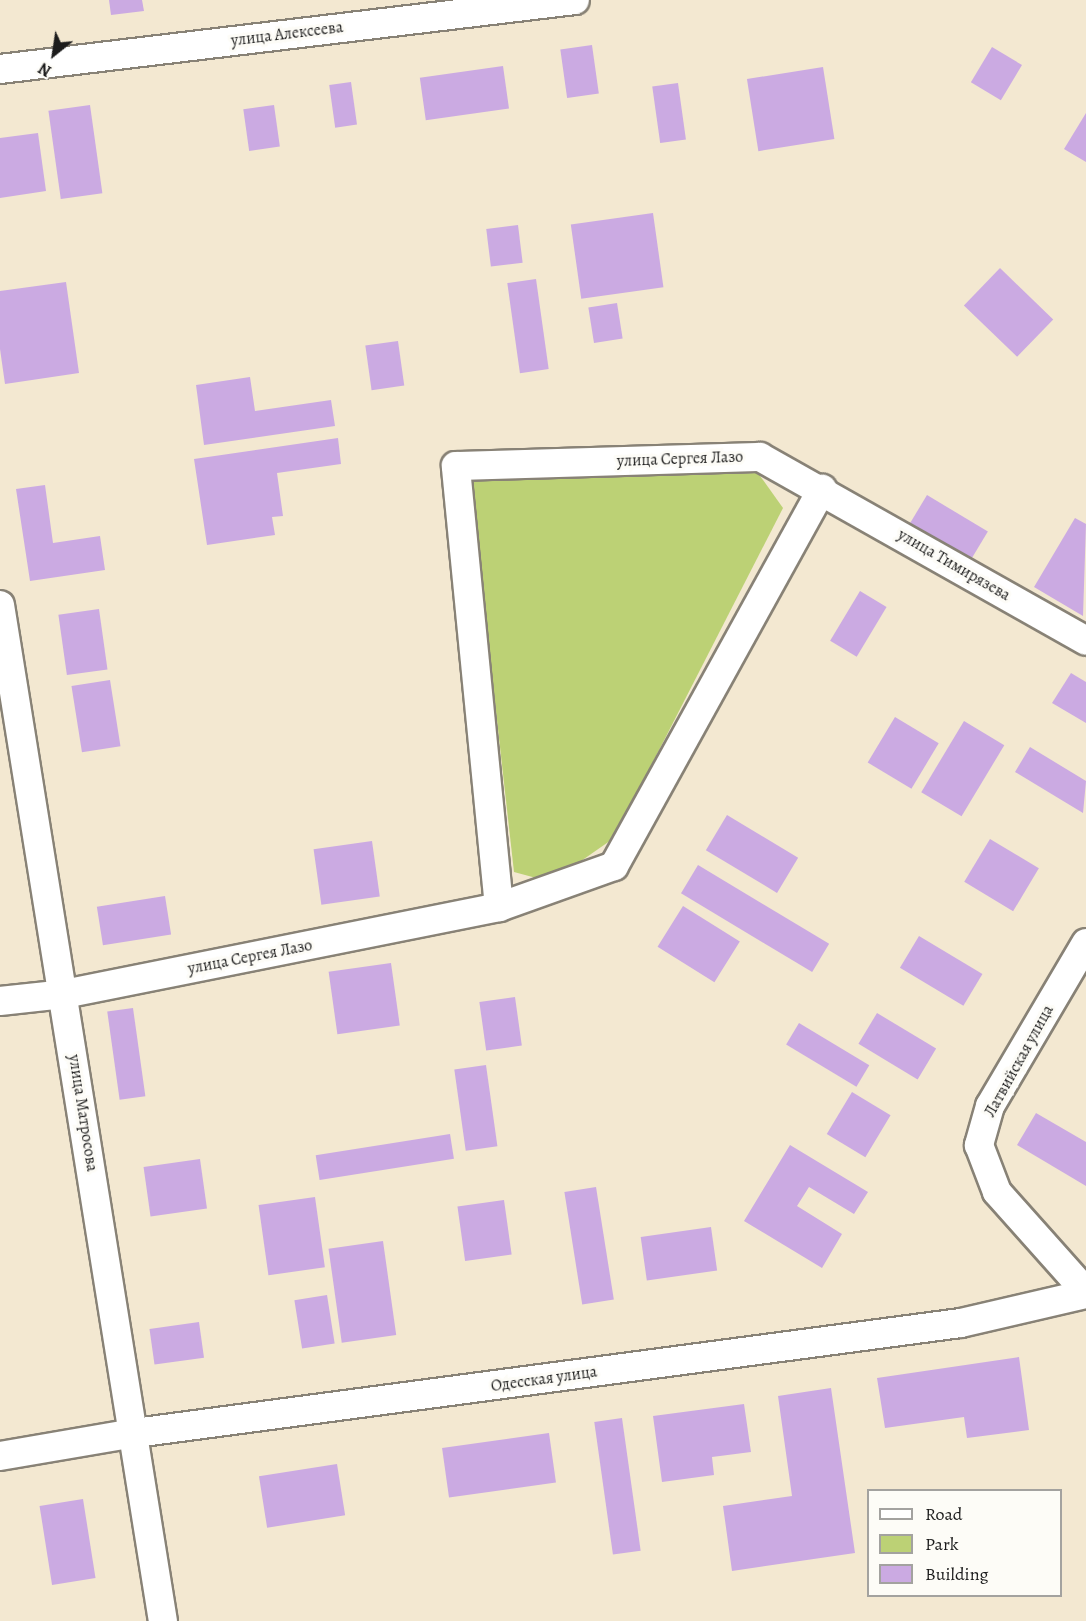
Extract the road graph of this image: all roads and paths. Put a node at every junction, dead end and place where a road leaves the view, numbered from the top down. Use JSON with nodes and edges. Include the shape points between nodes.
{"nodes":[{"id":1,"x":575,"y":0,"type":"edge"},
{"id":2,"x":0,"y":69,"type":"edge"},
{"id":3,"x":822,"y":489,"type":"junction"},
{"id":4,"x":0,"y":605,"type":"edge"},
{"id":5,"x":1086,"y":641,"type":"edge"},
{"id":6,"x":499,"y":907,"type":"junction"},
{"id":7,"x":1086,"y":943,"type":"edge"},
{"id":8,"x":63,"y":994,"type":"junction"},
{"id":9,"x":0,"y":1001,"type":"edge"},
{"id":10,"x":1086,"y":1293,"type":"edge"},
{"id":11,"x":135,"y":1433,"type":"junction"},
{"id":12,"x":0,"y":1455,"type":"edge"},
{"id":13,"x":163,"y":1621,"type":"edge"}],
"edges":[{"from":1,"to":2,"type":"street","name":"улица Алексеева"},
{"from":3,"to":5,"type":"street","name":"улица Тимирязева"},
{"from":3,"to":6,"type":"street","name":"улица Сергея Лазо","via":[[614,866]]},
{"from":3,"to":6,"type":"street","name":"улица Сергея Лазо","via":[[760,457],[456,466]]},
{"from":4,"to":8,"type":"street","name":"улица Матросова"},
{"from":6,"to":8,"type":"street","name":"улица Сергея Лазо"},
{"from":7,"to":10,"type":"street","name":"Латвийская улица","via":[[990,1106],[979,1145],[997,1192]]},
{"from":8,"to":9,"type":"street","name":"улица Сергея Лазо"},
{"from":8,"to":11,"type":"street","name":"улица Матросова"},
{"from":10,"to":11,"type":"street","name":"Одесская улица","via":[[961,1323]]},
{"from":11,"to":12,"type":"street","name":"Одесская улица"},
{"from":11,"to":13,"type":"street","name":"улица Матросова"}]}
